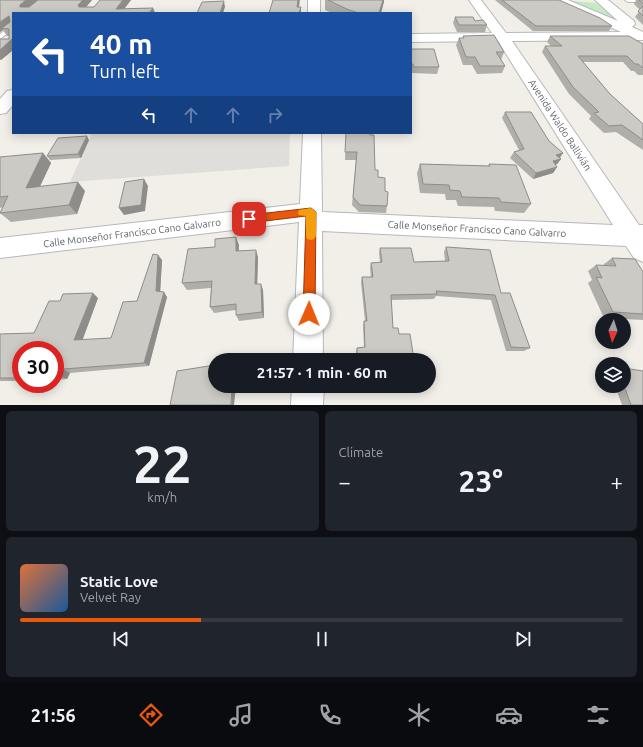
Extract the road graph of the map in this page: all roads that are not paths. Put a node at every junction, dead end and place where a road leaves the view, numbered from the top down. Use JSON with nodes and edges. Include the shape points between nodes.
{"nodes":[{"id":1,"x":314,"y":0,"type":"edge"},
{"id":2,"x":475,"y":0,"type":"edge"},
{"id":3,"x":558,"y":0,"type":"edge"},
{"id":4,"x":601,"y":0,"type":"edge"},
{"id":5,"x":628,"y":0,"type":"edge"},
{"id":6,"x":643,"y":0,"type":"edge"},
{"id":7,"x":314,"y":12,"type":"edge"},
{"id":8,"x":12,"y":27,"type":"edge"},
{"id":9,"x":643,"y":36,"type":"edge"},
{"id":10,"x":0,"y":37,"type":"edge"},
{"id":11,"x":502,"y":37,"type":"junction"},
{"id":12,"x":412,"y":38,"type":"edge"},
{"id":13,"x":0,"y":41,"type":"edge"},
{"id":14,"x":12,"y":41,"type":"edge"},
{"id":15,"x":12,"y":96,"type":"edge"},
{"id":16,"x":0,"y":109,"type":"edge"},
{"id":17,"x":312,"y":134,"type":"edge"},
{"id":18,"x":311,"y":216,"type":"junction"},
{"id":19,"x":640,"y":241,"type":"edge"},
{"id":20,"x":0,"y":248,"type":"edge"},
{"id":21,"x":308,"y":353,"type":"edge"},
{"id":22,"x":308,"y":393,"type":"edge"},
{"id":23,"x":307,"y":405,"type":"edge"}],
"edges":[{"from":1,"to":7,"type":"street"},
{"from":2,"to":11,"type":"street","name":"Avenida Waldo Ballivián"},
{"from":3,"to":9,"type":"street"},
{"from":4,"to":9,"type":"street"},
{"from":5,"to":6,"type":"lane"},
{"from":8,"to":10,"type":"lane"},
{"from":9,"to":11,"type":"street"},
{"from":11,"to":12,"type":"street"},
{"from":11,"to":19,"type":"street","name":"Avenida Waldo Ballivián"},
{"from":13,"to":14,"type":"street"},
{"from":15,"to":16,"type":"street"},
{"from":17,"to":18,"type":"street"},
{"from":18,"to":19,"type":"street","name":"Calle Monseñor Francisco Cano Galvarro"},
{"from":18,"to":20,"type":"street","name":"Calle Monseñor Francisco Cano Galvarro"},
{"from":18,"to":21,"type":"street"},
{"from":22,"to":23,"type":"street"}]}
